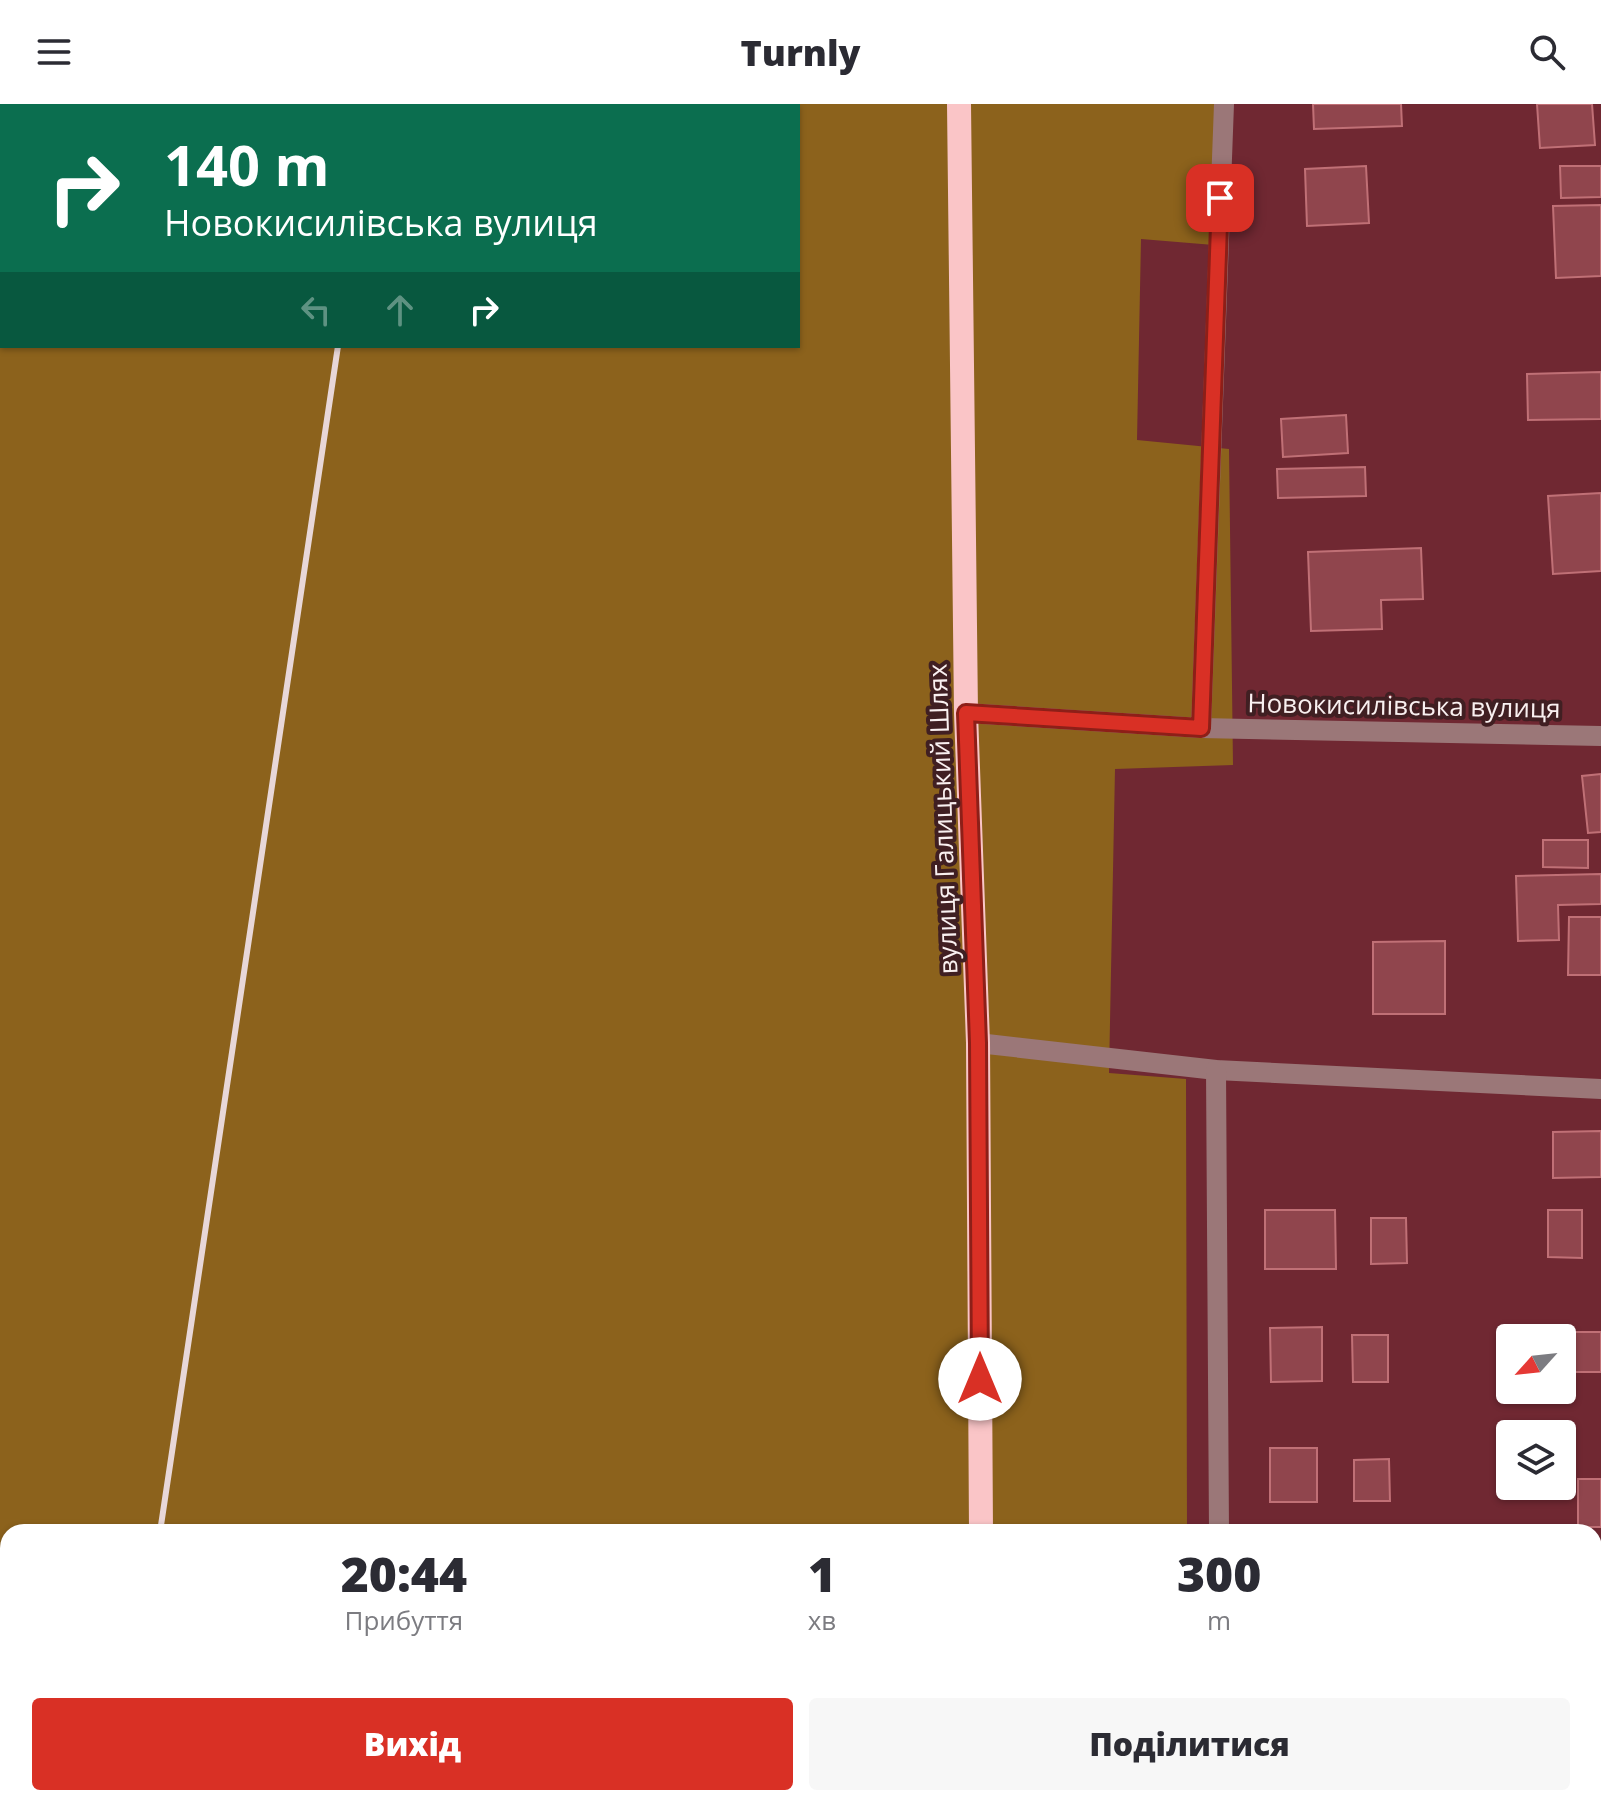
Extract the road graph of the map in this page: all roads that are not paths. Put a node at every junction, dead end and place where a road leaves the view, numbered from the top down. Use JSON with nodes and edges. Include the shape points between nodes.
{"nodes":[{"id":1,"x":959,"y":104,"type":"edge"},
{"id":2,"x":1224,"y":104,"type":"edge"},
{"id":3,"x":966,"y":713,"type":"junction"},
{"id":4,"x":1201,"y":728,"type":"junction"},
{"id":5,"x":1601,"y":736,"type":"edge"},
{"id":6,"x":978,"y":1043,"type":"junction"},
{"id":7,"x":1216,"y":1070,"type":"junction"},
{"id":8,"x":1601,"y":1089,"type":"edge"},
{"id":9,"x":981,"y":1524,"type":"edge"},
{"id":10,"x":1219,"y":1524,"type":"edge"}],
"edges":[{"from":1,"to":3,"type":"highway","name":"вулиця Галицький Шлях"},
{"from":2,"to":4,"type":"street"},
{"from":3,"to":4,"type":"street","name":"Новокисилівська вулиця"},
{"from":3,"to":6,"type":"highway","name":"вулиця Галицький Шлях"},
{"from":4,"to":5,"type":"street","name":"Новокисилівська вулиця"},
{"from":6,"to":7,"type":"street"},
{"from":6,"to":9,"type":"highway","name":"вулиця Галицький Шлях"},
{"from":7,"to":8,"type":"street"},
{"from":7,"to":10,"type":"street"}]}
